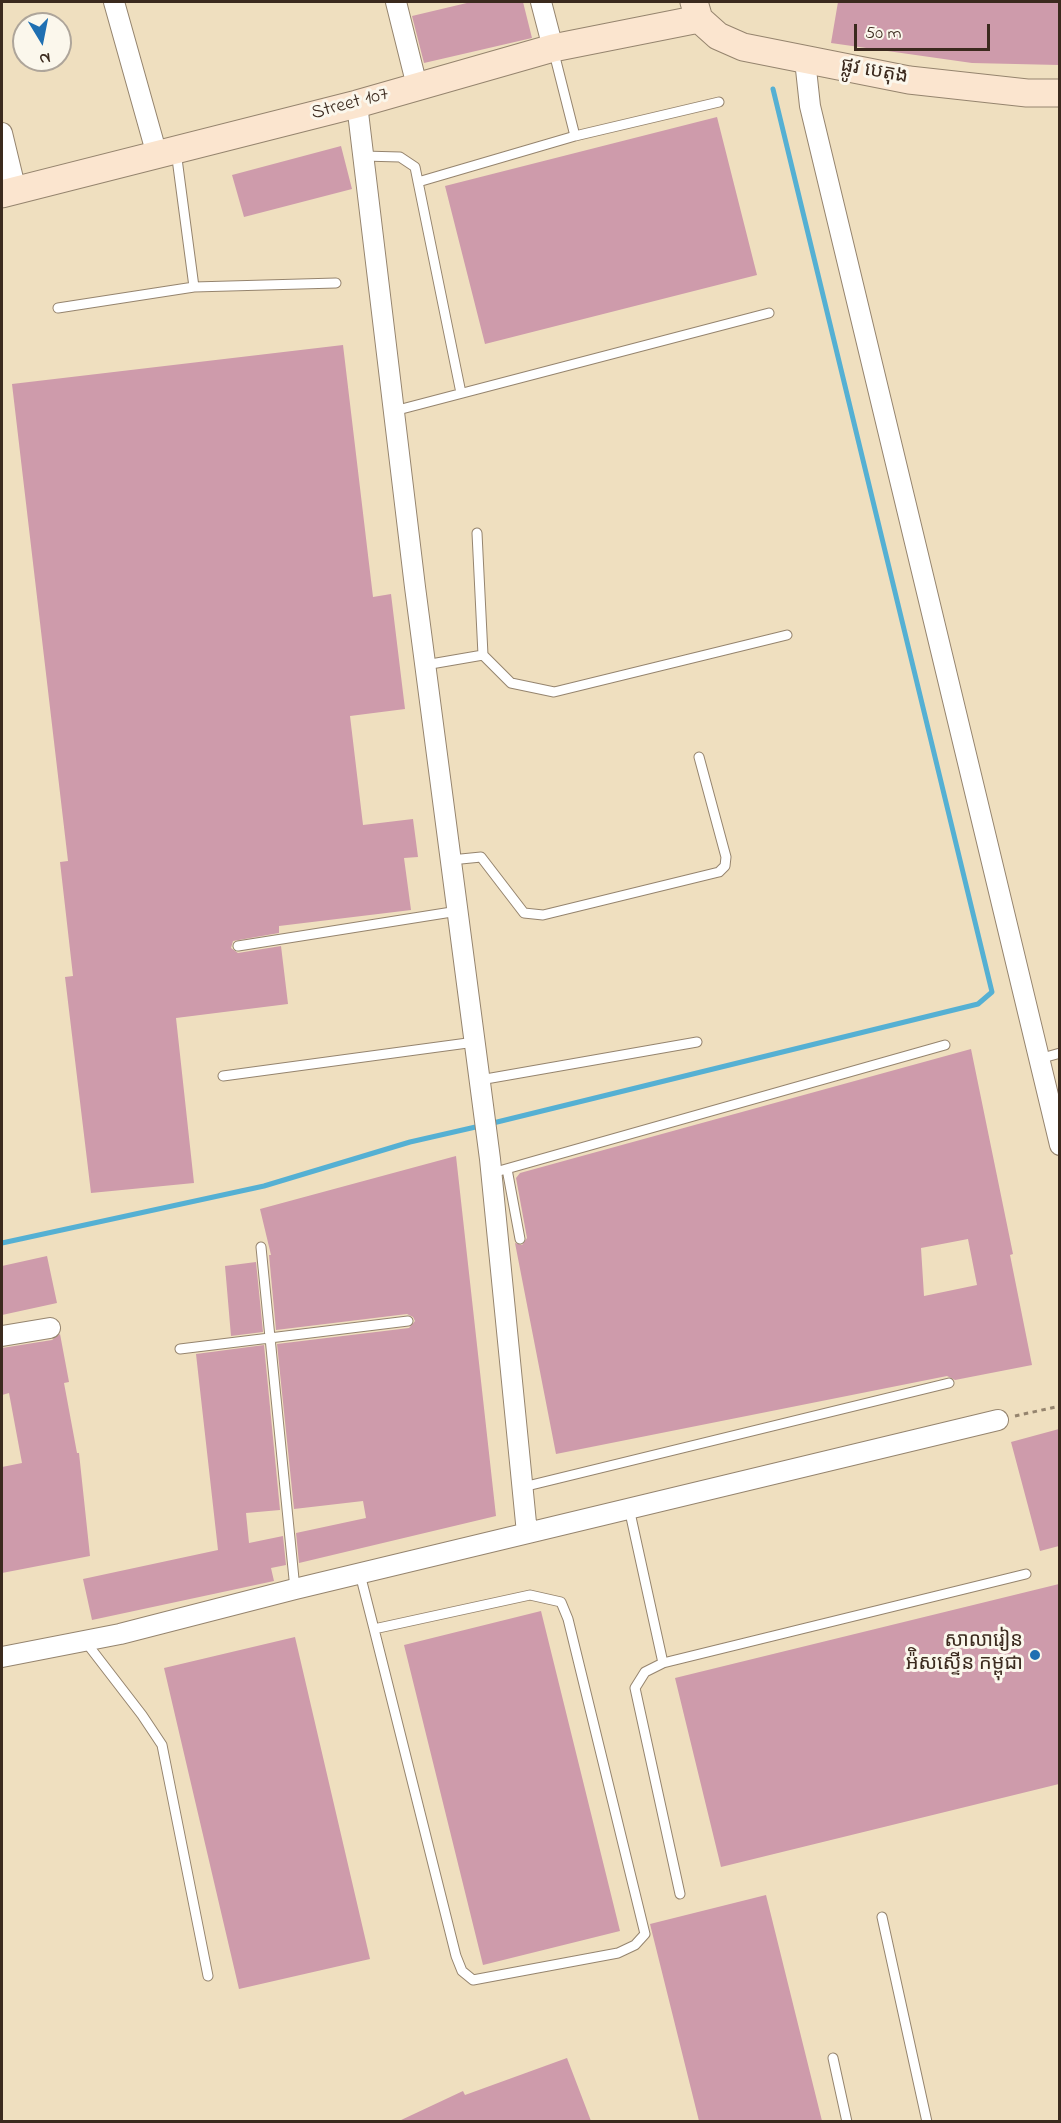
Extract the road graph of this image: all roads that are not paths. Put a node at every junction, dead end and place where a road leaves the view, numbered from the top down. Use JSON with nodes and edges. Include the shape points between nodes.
{"nodes":[{"id":1,"x":114,"y":2,"type":"edge"},
{"id":2,"x":396,"y":2,"type":"edge"},
{"id":3,"x":541,"y":2,"type":"edge"},
{"id":4,"x":697,"y":10,"type":"edge"},
{"id":5,"x":553,"y":48,"type":"junction"},
{"id":6,"x":805,"y":60,"type":"junction"},
{"id":7,"x":417,"y":86,"type":"junction"},
{"id":8,"x":1059,"y":93,"type":"edge"},
{"id":9,"x":718,"y":102,"type":"dead end"},
{"id":10,"x":357,"y":104,"type":"junction"},
{"id":11,"x":2,"y":133,"type":"edge"},
{"id":12,"x":575,"y":136,"type":"junction"},
{"id":13,"x":166,"y":152,"type":"junction"},
{"id":14,"x":363,"y":156,"type":"junction"},
{"id":15,"x":418,"y":182,"type":"junction"},
{"id":16,"x":9,"y":193,"type":"edge"},
{"id":17,"x":336,"y":283,"type":"dead end"},
{"id":18,"x":194,"y":287,"type":"junction"},
{"id":19,"x":58,"y":308,"type":"dead end"},
{"id":20,"x":769,"y":313,"type":"dead end"},
{"id":21,"x":460,"y":393,"type":"junction"},
{"id":22,"x":394,"y":411,"type":"junction"},
{"id":23,"x":477,"y":533,"type":"dead end"},
{"id":24,"x":787,"y":635,"type":"dead end"},
{"id":25,"x":483,"y":655,"type":"junction"},
{"id":26,"x":425,"y":664,"type":"junction"},
{"id":27,"x":699,"y":757,"type":"dead end"},
{"id":28,"x":451,"y":860,"type":"junction"},
{"id":29,"x":458,"y":911,"type":"junction"},
{"id":30,"x":238,"y":946,"type":"dead end"},
{"id":31,"x":475,"y":1042,"type":"junction"},
{"id":32,"x":698,"y":1042,"type":"dead end"},
{"id":33,"x":945,"y":1045,"type":"dead end"},
{"id":34,"x":1059,"y":1053,"type":"edge"},
{"id":35,"x":1039,"y":1059,"type":"junction"},
{"id":36,"x":223,"y":1076,"type":"dead end"},
{"id":37,"x":481,"y":1086,"type":"junction"},
{"id":38,"x":1059,"y":1145,"type":"edge"},
{"id":39,"x":496,"y":1167,"type":"junction"},
{"id":40,"x":520,"y":1239,"type":"dead end"},
{"id":41,"x":261,"y":1247,"type":"dead end"},
{"id":42,"x":408,"y":1321,"type":"dead end"},
{"id":43,"x":50,"y":1328,"type":"dead end"},
{"id":44,"x":2,"y":1336,"type":"edge"},
{"id":45,"x":270,"y":1339,"type":"junction"},
{"id":46,"x":180,"y":1349,"type":"dead end"},
{"id":47,"x":949,"y":1383,"type":"dead end"},
{"id":48,"x":998,"y":1420,"type":"road end"},
{"id":49,"x":523,"y":1487,"type":"junction"},
{"id":50,"x":629,"y":1508,"type":"junction"},
{"id":51,"x":527,"y":1533,"type":"junction"},
{"id":52,"x":360,"y":1574,"type":"junction"},
{"id":53,"x":1026,"y":1574,"type":"dead end"},
{"id":54,"x":295,"y":1589,"type":"junction"},
{"id":55,"x":374,"y":1629,"type":"junction"},
{"id":56,"x":86,"y":1641,"type":"junction"},
{"id":57,"x":2,"y":1657,"type":"edge"},
{"id":58,"x":663,"y":1663,"type":"junction"},
{"id":59,"x":680,"y":1894,"type":"dead end"},
{"id":60,"x":882,"y":1917,"type":"dead end"},
{"id":61,"x":208,"y":1976,"type":"dead end"},
{"id":62,"x":833,"y":2058,"type":"dead end"},
{"id":63,"x":847,"y":2121,"type":"edge"},
{"id":64,"x":927,"y":2121,"type":"edge"}],
"edges":[{"from":1,"to":13,"type":"street"},
{"from":2,"to":7,"type":"street"},
{"from":3,"to":5,"type":"street"},
{"from":4,"to":5,"type":"street","name":"Street 107"},
{"from":4,"to":6,"type":"street","name":"ផ្លូវ បេតុង","via":[[718,36],[742,47]]},
{"from":5,"to":7,"type":"street","name":"Street 107"},
{"from":5,"to":12,"type":"lane"},
{"from":6,"to":8,"type":"street","name":"ផ្លូវ បេតុង","via":[[909,80]]},
{"from":6,"to":35,"type":"street","via":[[813,117]]},
{"from":7,"to":10,"type":"street","name":"Street 107"},
{"from":9,"to":12,"type":"lane"},
{"from":10,"to":13,"type":"street","name":"Street 107"},
{"from":10,"to":14,"type":"street"},
{"from":11,"to":16,"type":"street"},
{"from":12,"to":15,"type":"lane"},
{"from":13,"to":16,"type":"street","name":"Street 107"},
{"from":13,"to":18,"type":"lane"},
{"from":14,"to":15,"type":"lane","via":[[400,157],[415,167]]},
{"from":14,"to":22,"type":"street"},
{"from":15,"to":21,"type":"lane"},
{"from":17,"to":18,"type":"lane"},
{"from":18,"to":19,"type":"lane"},
{"from":20,"to":21,"type":"lane"},
{"from":21,"to":22,"type":"lane"},
{"from":22,"to":26,"type":"street"},
{"from":23,"to":25,"type":"lane"},
{"from":24,"to":25,"type":"lane","via":[[554,692],[511,683]]},
{"from":25,"to":26,"type":"lane"},
{"from":26,"to":28,"type":"street"},
{"from":27,"to":28,"type":"lane","via":[[726,857],[719,872],[543,915],[524,913],[480,857]]},
{"from":28,"to":29,"type":"street"},
{"from":29,"to":30,"type":"lane"},
{"from":29,"to":31,"type":"street"},
{"from":31,"to":36,"type":"lane"},
{"from":31,"to":37,"type":"street"},
{"from":32,"to":37,"type":"lane"},
{"from":33,"to":39,"type":"lane"},
{"from":34,"to":35,"type":"lane"},
{"from":35,"to":38,"type":"street"},
{"from":37,"to":39,"type":"street"},
{"from":39,"to":40,"type":"lane"},
{"from":39,"to":49,"type":"street"},
{"from":41,"to":45,"type":"lane"},
{"from":42,"to":45,"type":"lane"},
{"from":43,"to":44,"type":"street"},
{"from":45,"to":46,"type":"lane"},
{"from":45,"to":54,"type":"lane"},
{"from":47,"to":49,"type":"lane"},
{"from":48,"to":50,"type":"street"},
{"from":49,"to":51,"type":"street"},
{"from":50,"to":51,"type":"street"},
{"from":50,"to":58,"type":"lane"},
{"from":51,"to":52,"type":"street"},
{"from":52,"to":54,"type":"street"},
{"from":52,"to":55,"type":"lane"},
{"from":53,"to":58,"type":"lane"},
{"from":54,"to":56,"type":"street"},
{"from":55,"to":55,"type":"lane","via":[[462,1971],[473,1980],[618,1953],[635,1945],[645,1934],[561,1602],[530,1595]]},
{"from":56,"to":57,"type":"street"},
{"from":56,"to":61,"type":"lane","via":[[162,1745]]},
{"from":58,"to":59,"type":"lane","via":[[645,1672],[635,1688]]},
{"from":60,"to":64,"type":"lane"},
{"from":62,"to":63,"type":"lane"}]}
